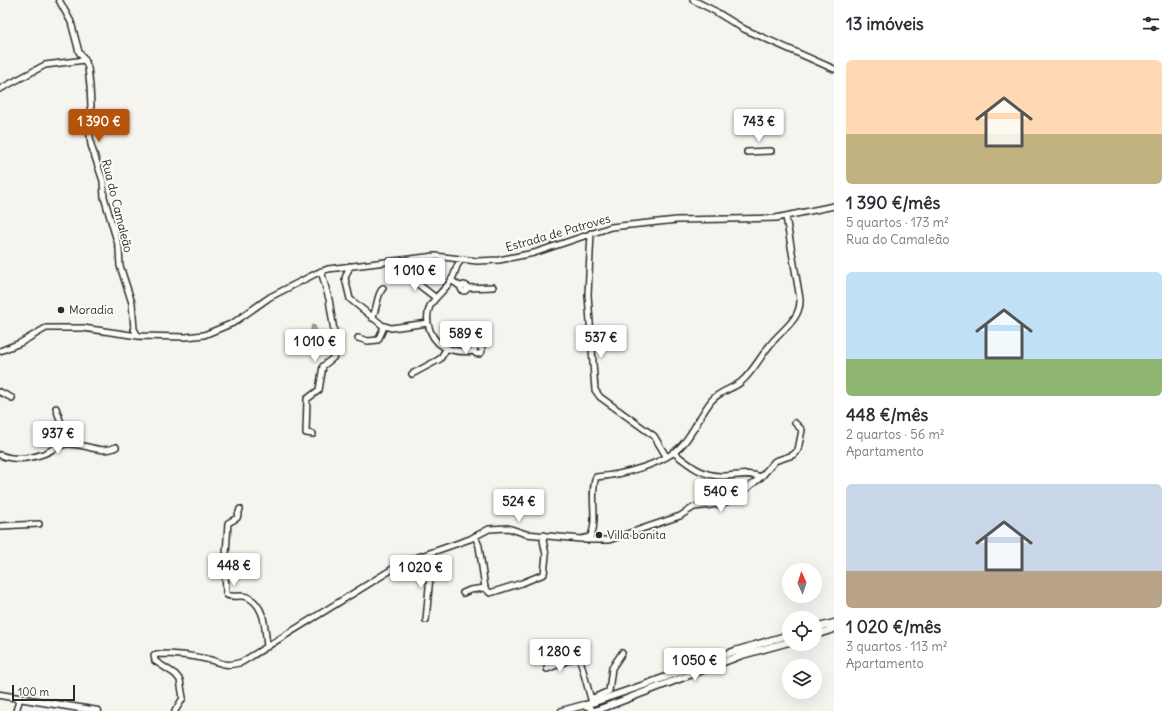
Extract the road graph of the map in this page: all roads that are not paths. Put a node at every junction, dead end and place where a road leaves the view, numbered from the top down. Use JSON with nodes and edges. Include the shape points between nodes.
{"nodes":[{"id":1,"x":59,"y":0,"type":"edge"},
{"id":2,"x":693,"y":0,"type":"edge"},
{"id":3,"x":85,"y":60,"type":"junction"},
{"id":4,"x":834,"y":69,"type":"edge"},
{"id":5,"x":0,"y":89,"type":"edge"},
{"id":6,"x":772,"y":151,"type":"dead end"},
{"id":7,"x":746,"y":152,"type":"dead end"},
{"id":8,"x":834,"y":206,"type":"edge"},
{"id":9,"x":786,"y":217,"type":"junction"},
{"id":10,"x":591,"y":233,"type":"junction"},
{"id":11,"x":450,"y":257,"type":"junction"},
{"id":12,"x":463,"y":260,"type":"junction"},
{"id":13,"x":350,"y":266,"type":"junction"},
{"id":14,"x":456,"y":266,"type":"junction"},
{"id":15,"x":336,"y":268,"type":"junction"},
{"id":16,"x":321,"y":271,"type":"junction"},
{"id":17,"x":345,"y":278,"type":"junction"},
{"id":18,"x":451,"y":280,"type":"junction"},
{"id":19,"x":408,"y":283,"type":"dead end"},
{"id":20,"x":494,"y":287,"type":"dead end"},
{"id":21,"x":383,"y":288,"type":"dead end"},
{"id":22,"x":436,"y":298,"type":"junction"},
{"id":23,"x":372,"y":318,"type":"junction"},
{"id":24,"x":428,"y":323,"type":"junction"},
{"id":25,"x":384,"y":326,"type":"junction"},
{"id":26,"x":134,"y":329,"type":"junction"},
{"id":27,"x":129,"y":335,"type":"junction"},
{"id":28,"x":138,"y":336,"type":"junction"},
{"id":29,"x":358,"y":338,"type":"dead end"},
{"id":30,"x":447,"y":348,"type":"junction"},
{"id":31,"x":0,"y":350,"type":"edge"},
{"id":32,"x":474,"y":351,"type":"dead end"},
{"id":33,"x":412,"y":374,"type":"dead end"},
{"id":34,"x":0,"y":392,"type":"edge"},
{"id":35,"x":12,"y":398,"type":"dead end"},
{"id":36,"x":56,"y":408,"type":"dead end"},
{"id":37,"x":795,"y":423,"type":"dead end"},
{"id":38,"x":63,"y":429,"type":"junction"},
{"id":39,"x":313,"y":434,"type":"dead end"},
{"id":40,"x":76,"y":444,"type":"junction"},
{"id":41,"x":55,"y":446,"type":"junction"},
{"id":42,"x":116,"y":447,"type":"dead end"},
{"id":43,"x":673,"y":452,"type":"junction"},
{"id":44,"x":0,"y":455,"type":"edge"},
{"id":45,"x":666,"y":456,"type":"junction"},
{"id":46,"x":761,"y":477,"type":"junction"},
{"id":47,"x":240,"y":508,"type":"dead end"},
{"id":48,"x":40,"y":524,"type":"dead end"},
{"id":49,"x":0,"y":526,"type":"edge"},
{"id":50,"x":593,"y":529,"type":"junction"},
{"id":51,"x":544,"y":535,"type":"junction"},
{"id":52,"x":475,"y":536,"type":"junction"},
{"id":53,"x":582,"y":539,"type":"junction"},
{"id":54,"x":592,"y":541,"type":"junction"},
{"id":55,"x":410,"y":560,"type":"junction"},
{"id":56,"x":485,"y":588,"type":"junction"},
{"id":57,"x":463,"y":593,"type":"dead end"},
{"id":58,"x":426,"y":620,"type":"dead end"},
{"id":59,"x":834,"y":623,"type":"edge"},
{"id":60,"x":822,"y":626,"type":"edge"},
{"id":61,"x":834,"y":629,"type":"edge"},
{"id":62,"x":822,"y":632,"type":"edge"},
{"id":63,"x":782,"y":637,"type":"edge"},
{"id":64,"x":546,"y":644,"type":"dead end"},
{"id":65,"x":782,"y":644,"type":"edge"},
{"id":66,"x":267,"y":648,"type":"junction"},
{"id":67,"x":622,"y":653,"type":"dead end"},
{"id":68,"x":0,"y":694,"type":"edge"},
{"id":69,"x":20,"y":698,"type":"junction"},
{"id":70,"x":586,"y":705,"type":"edge"},
{"id":71,"x":16,"y":711,"type":"edge"},
{"id":72,"x":98,"y":711,"type":"edge"},
{"id":73,"x":175,"y":711,"type":"edge"},
{"id":74,"x":562,"y":711,"type":"edge"},
{"id":75,"x":594,"y":711,"type":"edge"}],
"edges":[{"from":1,"to":3,"type":"street","name":"Rua do Camaleão","via":[[71,22],[79,52]]},
{"from":2,"to":4,"type":"street","via":[[744,29]]},
{"from":3,"to":5,"type":"street","via":[[45,65]]},
{"from":3,"to":26,"type":"street","name":"Rua do Camaleão","via":[[91,90],[88,119],[91,145],[100,169],[104,197],[119,248],[120,266],[132,303]]},
{"from":6,"to":7,"type":"street"},
{"from":8,"to":9,"type":"street","name":"Estrada de Patroves"},
{"from":9,"to":10,"type":"street","name":"Estrada de Patroves","via":[[644,222]]},
{"from":9,"to":43,"type":"street","via":[[800,299],[795,317],[741,381],[712,400],[684,443]]},
{"from":10,"to":12,"type":"street","name":"Estrada de Patroves","via":[[522,256],[487,261]]},
{"from":10,"to":45,"type":"street","via":[[588,294],[595,390],[600,397],[654,436]]},
{"from":11,"to":12,"type":"street","name":"Estrada de Patroves"},
{"from":11,"to":13,"type":"street","name":"Estrada de Patroves","via":[[424,256]]},
{"from":11,"to":14,"type":"street"},
{"from":12,"to":14,"type":"street"},
{"from":13,"to":15,"type":"street","name":"Estrada de Patroves"},
{"from":13,"to":17,"type":"street"},
{"from":14,"to":18,"type":"street"},
{"from":15,"to":16,"type":"street","name":"Estrada de Patroves"},
{"from":15,"to":17,"type":"street"},
{"from":16,"to":28,"type":"street","name":"Estrada de Patroves","via":[[270,297],[223,328],[186,337]]},
{"from":16,"to":39,"type":"street","via":[[329,299],[336,350],[333,358],[323,366],[319,390],[307,399],[306,433]]},
{"from":17,"to":23,"type":"street","via":[[350,300]]},
{"from":18,"to":20,"type":"street","via":[[464,288]]},
{"from":18,"to":22,"type":"street"},
{"from":19,"to":22,"type":"street","via":[[414,278]]},
{"from":21,"to":23,"type":"street","via":[[378,295],[378,305]]},
{"from":22,"to":24,"type":"street","via":[[430,307]]},
{"from":23,"to":25,"type":"street"},
{"from":24,"to":25,"type":"street","via":[[391,328]]},
{"from":24,"to":30,"type":"street","via":[[435,340]]},
{"from":25,"to":29,"type":"street","via":[[378,340]]},
{"from":26,"to":27,"type":"street"},
{"from":26,"to":28,"type":"street"},
{"from":27,"to":28,"type":"street","name":"Estrada de Patroves"},
{"from":27,"to":31,"type":"street","name":"Estrada de Patroves","via":[[83,328],[46,328],[20,344]]},
{"from":30,"to":32,"type":"street"},
{"from":30,"to":33,"type":"street","via":[[440,359]]},
{"from":34,"to":35,"type":"street"},
{"from":36,"to":38,"type":"street"},
{"from":37,"to":46,"type":"street","via":[[802,430],[798,450],[793,455],[775,461]]},
{"from":38,"to":40,"type":"street"},
{"from":38,"to":41,"type":"street","via":[[63,436]]},
{"from":40,"to":41,"type":"street"},
{"from":40,"to":42,"type":"street","via":[[102,450]]},
{"from":41,"to":44,"type":"street","via":[[43,454],[27,458],[7,458]]},
{"from":43,"to":45,"type":"street"},
{"from":43,"to":46,"type":"street","via":[[700,471],[712,475],[748,474]]},
{"from":45,"to":50,"type":"street","via":[[635,470],[596,477]]},
{"from":46,"to":54,"type":"street","via":[[726,503],[694,507],[680,516],[618,538]]},
{"from":47,"to":66,"type":"street","via":[[237,518],[228,523],[226,592],[227,595],[249,598],[257,604],[263,615]]},
{"from":48,"to":49,"type":"street"},
{"from":50,"to":53,"type":"street","via":[[590,537]]},
{"from":50,"to":54,"type":"street"},
{"from":51,"to":52,"type":"street","via":[[502,528],[489,529]]},
{"from":51,"to":53,"type":"street"},
{"from":51,"to":56,"type":"street","via":[[544,574],[490,593]]},
{"from":52,"to":55,"type":"street"},
{"from":52,"to":56,"type":"street","via":[[479,546]]},
{"from":53,"to":54,"type":"street"},
{"from":55,"to":58,"type":"street","via":[[427,571],[430,576]]},
{"from":55,"to":66,"type":"street","via":[[302,624]]},
{"from":56,"to":57,"type":"street"},
{"from":59,"to":60,"type":"main road"},
{"from":61,"to":62,"type":"main road"},
{"from":63,"to":70,"type":"main road","via":[[735,651]]},
{"from":64,"to":70,"type":"street","via":[[549,651],[547,669],[579,656]]},
{"from":65,"to":75,"type":"main road","via":[[742,655]]},
{"from":66,"to":73,"type":"street","via":[[235,664],[218,664],[206,658],[154,655],[155,661],[180,680],[183,698]]},
{"from":67,"to":70,"type":"street","via":[[612,668],[609,691]]},
{"from":68,"to":69,"type":"main road"},
{"from":69,"to":71,"type":"street"},
{"from":69,"to":72,"type":"main road"},
{"from":70,"to":74,"type":"main road"},
{"from":70,"to":75,"type":"main road"}]}
